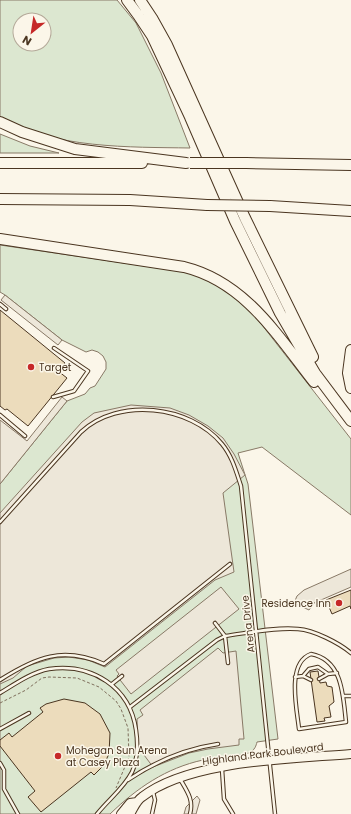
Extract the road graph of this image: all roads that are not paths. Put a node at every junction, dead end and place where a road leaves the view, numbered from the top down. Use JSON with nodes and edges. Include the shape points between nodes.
{"nodes":[{"id":1,"x":127,"y":0,"type":"edge"},
{"id":2,"x":140,"y":0,"type":"edge"},
{"id":3,"x":0,"y":122,"type":"edge"},
{"id":4,"x":0,"y":163,"type":"edge"},
{"id":5,"x":188,"y":163,"type":"junction"},
{"id":6,"x":351,"y":165,"type":"edge"},
{"id":7,"x":0,"y":199,"type":"edge"},
{"id":8,"x":351,"y":211,"type":"edge"},
{"id":9,"x":0,"y":239,"type":"edge"},
{"id":10,"x":0,"y":304,"type":"edge"},
{"id":11,"x":6,"y":309,"type":"dead end"},
{"id":12,"x":54,"y":348,"type":"dead end"},
{"id":13,"x":351,"y":350,"type":"edge"},
{"id":14,"x":351,"y":388,"type":"edge"},
{"id":15,"x":53,"y":397,"type":"dead end"},
{"id":16,"x":351,"y":413,"type":"edge"},
{"id":17,"x":0,"y":415,"type":"edge"},
{"id":18,"x":351,"y":421,"type":"edge"},
{"id":19,"x":351,"y":426,"type":"edge"},
{"id":20,"x":25,"y":436,"type":"dead end"},
{"id":21,"x":0,"y":522,"type":"edge"},
{"id":22,"x":230,"y":564,"type":"dead end"},
{"id":23,"x":215,"y":623,"type":"dead end"},
{"id":24,"x":257,"y":632,"type":"junction"},
{"id":25,"x":225,"y":636,"type":"junction"},
{"id":26,"x":351,"y":653,"type":"edge"},
{"id":27,"x":228,"y":662,"type":"dead end"},
{"id":28,"x":338,"y":673,"type":"junction"},
{"id":29,"x":328,"y":674,"type":"junction"},
{"id":30,"x":122,"y":676,"type":"dead end"},
{"id":31,"x":303,"y":676,"type":"junction"},
{"id":32,"x":295,"y":677,"type":"junction"},
{"id":33,"x":319,"y":679,"type":"dead end"},
{"id":34,"x":0,"y":680,"type":"edge"},
{"id":35,"x":311,"y":680,"type":"dead end"},
{"id":36,"x":112,"y":684,"type":"junction"},
{"id":37,"x":0,"y":693,"type":"edge"},
{"id":38,"x":343,"y":696,"type":"junction"},
{"id":39,"x":351,"y":696,"type":"edge"},
{"id":40,"x":130,"y":707,"type":"junction"},
{"id":41,"x":29,"y":713,"type":"dead end"},
{"id":42,"x":0,"y":729,"type":"edge"},
{"id":43,"x":218,"y":744,"type":"dead end"},
{"id":44,"x":351,"y":754,"type":"edge"},
{"id":45,"x":270,"y":761,"type":"junction"},
{"id":46,"x":0,"y":763,"type":"edge"},
{"id":47,"x":222,"y":767,"type":"junction"},
{"id":48,"x":178,"y":777,"type":"junction"},
{"id":49,"x":123,"y":785,"type":"junction"},
{"id":50,"x":152,"y":790,"type":"junction"},
{"id":51,"x":137,"y":802,"type":"junction"},
{"id":52,"x":18,"y":814,"type":"edge"},
{"id":53,"x":97,"y":814,"type":"edge"},
{"id":54,"x":121,"y":814,"type":"edge"},
{"id":55,"x":130,"y":814,"type":"edge"},
{"id":56,"x":152,"y":814,"type":"edge"},
{"id":57,"x":190,"y":814,"type":"edge"},
{"id":58,"x":233,"y":814,"type":"edge"},
{"id":59,"x":275,"y":814,"type":"edge"}],
"edges":[{"from":1,"to":18,"type":"highway","via":[[152,36],[280,313],[315,373]]},
{"from":2,"to":16,"type":"highway","via":[[167,45],[245,218],[310,352],[323,375]]},
{"from":3,"to":5,"type":"highway","via":[[75,149]]},
{"from":4,"to":5,"type":"highway"},
{"from":5,"to":6,"type":"highway","bridge":true},
{"from":7,"to":8,"type":"highway","bridge":true,"via":[[130,200]]},
{"from":9,"to":19,"type":"highway","via":[[184,267],[222,282],[240,294],[256,310]]},
{"from":10,"to":11,"type":"lane"},
{"from":12,"to":15,"type":"lane","via":[[88,371],[74,391]]},
{"from":13,"to":14,"type":"highway","via":[[348,373]]},
{"from":17,"to":20,"type":"lane"},
{"from":21,"to":24,"type":"lane","name":"Arena Drive","via":[[90,424],[107,416],[139,410],[175,414],[194,422],[222,444],[241,486]]},
{"from":22,"to":34,"type":"lane","via":[[104,664],[83,656],[56,655],[31,662]]},
{"from":23,"to":25,"type":"lane"},
{"from":24,"to":25,"type":"lane"},
{"from":24,"to":26,"type":"lane","via":[[303,630],[342,646]]},
{"from":24,"to":45,"type":"lane","name":"Arena Drive"},
{"from":25,"to":27,"type":"lane"},
{"from":25,"to":40,"type":"lane"},
{"from":28,"to":29,"type":"lane"},
{"from":28,"to":32,"type":"lane","via":[[326,659],[311,654],[303,659]]},
{"from":28,"to":38,"type":"lane"},
{"from":29,"to":31,"type":"lane","via":[[318,668],[309,668]]},
{"from":29,"to":33,"type":"lane"},
{"from":30,"to":36,"type":"lane"},
{"from":31,"to":32,"type":"lane"},
{"from":31,"to":35,"type":"lane"},
{"from":32,"to":38,"type":"lane","via":[[299,729],[346,722]]},
{"from":36,"to":37,"type":"lane","via":[[89,673],[59,668],[41,671]]},
{"from":36,"to":40,"type":"lane"},
{"from":38,"to":39,"type":"lane"},
{"from":40,"to":49,"type":"lane","via":[[137,736],[136,756],[132,772]]},
{"from":41,"to":42,"type":"lane"},
{"from":43,"to":49,"type":"lane","via":[[188,749],[153,765]]},
{"from":44,"to":45,"type":"main road","name":"Highland Park Boulevard"},
{"from":45,"to":47,"type":"main road","name":"Highland Park Boulevard"},
{"from":45,"to":59,"type":"lane","name":"Arena Drive"},
{"from":46,"to":52,"type":"lane","via":[[4,770],[4,789]]},
{"from":47,"to":48,"type":"main road","name":"Highland Park Boulevard"},
{"from":47,"to":58,"type":"lane","via":[[224,799]]},
{"from":48,"to":50,"type":"main road","name":"Highland Park Boulevard"},
{"from":48,"to":57,"type":"lane","via":[[192,806]]},
{"from":49,"to":53,"type":"lane"},
{"from":50,"to":51,"type":"main road","name":"Highland Park Boulevard"},
{"from":50,"to":56,"type":"lane","via":[[155,800]]},
{"from":51,"to":54,"type":"main road","name":"Highland Park Boulevard","via":[[130,803]]},
{"from":51,"to":55,"type":"main road","name":"Highland Park Boulevard"}]}
